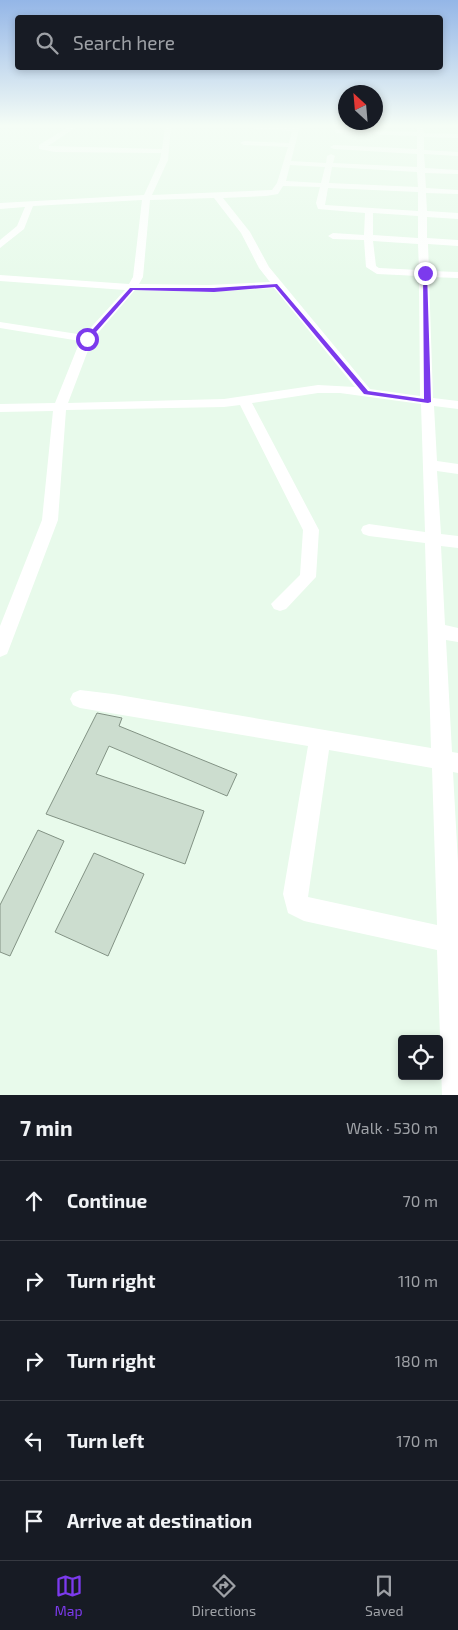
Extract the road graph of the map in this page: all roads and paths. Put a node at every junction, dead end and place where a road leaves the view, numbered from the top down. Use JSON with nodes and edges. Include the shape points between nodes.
{"nodes":[{"id":1,"x":156,"y":177,"type":"edge"},
{"id":2,"x":282,"y":177,"type":"edge"},
{"id":3,"x":324,"y":177,"type":"edge"},
{"id":4,"x":374,"y":177,"type":"joint"},
{"id":5,"x":421,"y":177,"type":"edge"},
{"id":6,"x":281,"y":183,"type":"junction"},
{"id":7,"x":322,"y":185,"type":"junction"},
{"id":8,"x":422,"y":190,"type":"junction"},
{"id":9,"x":458,"y":192,"type":"edge"},
{"id":10,"x":217,"y":196,"type":"junction"},
{"id":11,"x":146,"y":199,"type":"junction"},
{"id":12,"x":30,"y":204,"type":"junction"},
{"id":13,"x":0,"y":206,"type":"edge"},
{"id":14,"x":369,"y":211,"type":"junction"},
{"id":15,"x":423,"y":214,"type":"junction"},
{"id":16,"x":458,"y":216,"type":"edge"},
{"id":17,"x":333,"y":236,"type":"dead end"},
{"id":18,"x":368,"y":238,"type":"junction"},
{"id":19,"x":424,"y":240,"type":"junction"},
{"id":20,"x":458,"y":243,"type":"edge"},
{"id":21,"x":0,"y":245,"type":"edge"},
{"id":22,"x":425,"y":273,"type":"junction"},
{"id":23,"x":458,"y":275,"type":"edge"},
{"id":24,"x":0,"y":278,"type":"edge"},
{"id":25,"x":277,"y":285,"type":"junction"},
{"id":26,"x":131,"y":289,"type":"junction"},
{"id":27,"x":0,"y":325,"type":"edge"},
{"id":28,"x":87,"y":339,"type":"junction"},
{"id":29,"x":366,"y":392,"type":"junction"},
{"id":30,"x":244,"y":400,"type":"junction"},
{"id":31,"x":428,"y":402,"type":"junction"},
{"id":32,"x":458,"y":405,"type":"edge"},
{"id":33,"x":60,"y":406,"type":"junction"},
{"id":34,"x":0,"y":408,"type":"edge"},
{"id":35,"x":430,"y":465,"type":"junction"},
{"id":36,"x":458,"y":468,"type":"edge"},
{"id":37,"x":369,"y":530,"type":"dead end"},
{"id":38,"x":433,"y":539,"type":"junction"},
{"id":39,"x":458,"y":542,"type":"edge"},
{"id":40,"x":280,"y":604,"type":"dead end"},
{"id":41,"x":437,"y":631,"type":"junction"},
{"id":42,"x":458,"y":635,"type":"edge"},
{"id":43,"x":0,"y":648,"type":"edge"},
{"id":44,"x":80,"y":699,"type":"dead end"},
{"id":45,"x":320,"y":739,"type":"junction"},
{"id":46,"x":450,"y":761,"type":"edge"},
{"id":47,"x":449,"y":940,"type":"junction"},
{"id":48,"x":456,"y":1095,"type":"edge"}],
"edges":[{"from":1,"to":11,"type":"street"},
{"from":2,"to":6,"type":"street"},
{"from":3,"to":7,"type":"street"},
{"from":4,"to":7,"type":"street"},
{"from":4,"to":8,"type":"street"},
{"from":5,"to":8,"type":"street"},
{"from":6,"to":7,"type":"street"},
{"from":6,"to":10,"type":"street","via":[[275,192],[266,194]]},
{"from":7,"to":14,"type":"street","via":[[321,207]]},
{"from":8,"to":9,"type":"street"},
{"from":8,"to":15,"type":"street"},
{"from":10,"to":11,"type":"street"},
{"from":10,"to":25,"type":"street","via":[[245,232]]},
{"from":11,"to":12,"type":"street"},
{"from":11,"to":26,"type":"street","via":[[138,277]]},
{"from":12,"to":13,"type":"street"},
{"from":12,"to":21,"type":"street","via":[[21,227]]},
{"from":14,"to":15,"type":"street"},
{"from":14,"to":18,"type":"street"},
{"from":15,"to":16,"type":"street"},
{"from":15,"to":19,"type":"street"},
{"from":17,"to":18,"type":"street"},
{"from":18,"to":19,"type":"street"},
{"from":18,"to":22,"type":"street","via":[[371,267]]},
{"from":19,"to":20,"type":"street"},
{"from":19,"to":22,"type":"street"},
{"from":22,"to":23,"type":"street"},
{"from":22,"to":31,"type":"street"},
{"from":24,"to":26,"type":"street"},
{"from":25,"to":26,"type":"street","via":[[214,290]]},
{"from":25,"to":29,"type":"street"},
{"from":26,"to":28,"type":"street"},
{"from":27,"to":28,"type":"street"},
{"from":28,"to":33,"type":"street"},
{"from":29,"to":30,"type":"street","via":[[318,389]]},
{"from":29,"to":31,"type":"street"},
{"from":30,"to":33,"type":"street"},
{"from":30,"to":40,"type":"street","via":[[312,530],[308,577]]},
{"from":31,"to":32,"type":"street"},
{"from":31,"to":35,"type":"street"},
{"from":33,"to":34,"type":"street"},
{"from":33,"to":43,"type":"street","via":[[50,520]]},
{"from":35,"to":36,"type":"street"},
{"from":35,"to":38,"type":"street"},
{"from":37,"to":38,"type":"street"},
{"from":38,"to":39,"type":"street"},
{"from":38,"to":41,"type":"street"},
{"from":41,"to":42,"type":"street"},
{"from":41,"to":46,"type":"street"},
{"from":44,"to":45,"type":"street"},
{"from":45,"to":46,"type":"street"},
{"from":45,"to":47,"type":"street","via":[[295,894],[297,904],[304,909]]},
{"from":46,"to":47,"type":"street"},
{"from":47,"to":48,"type":"street"}]}
